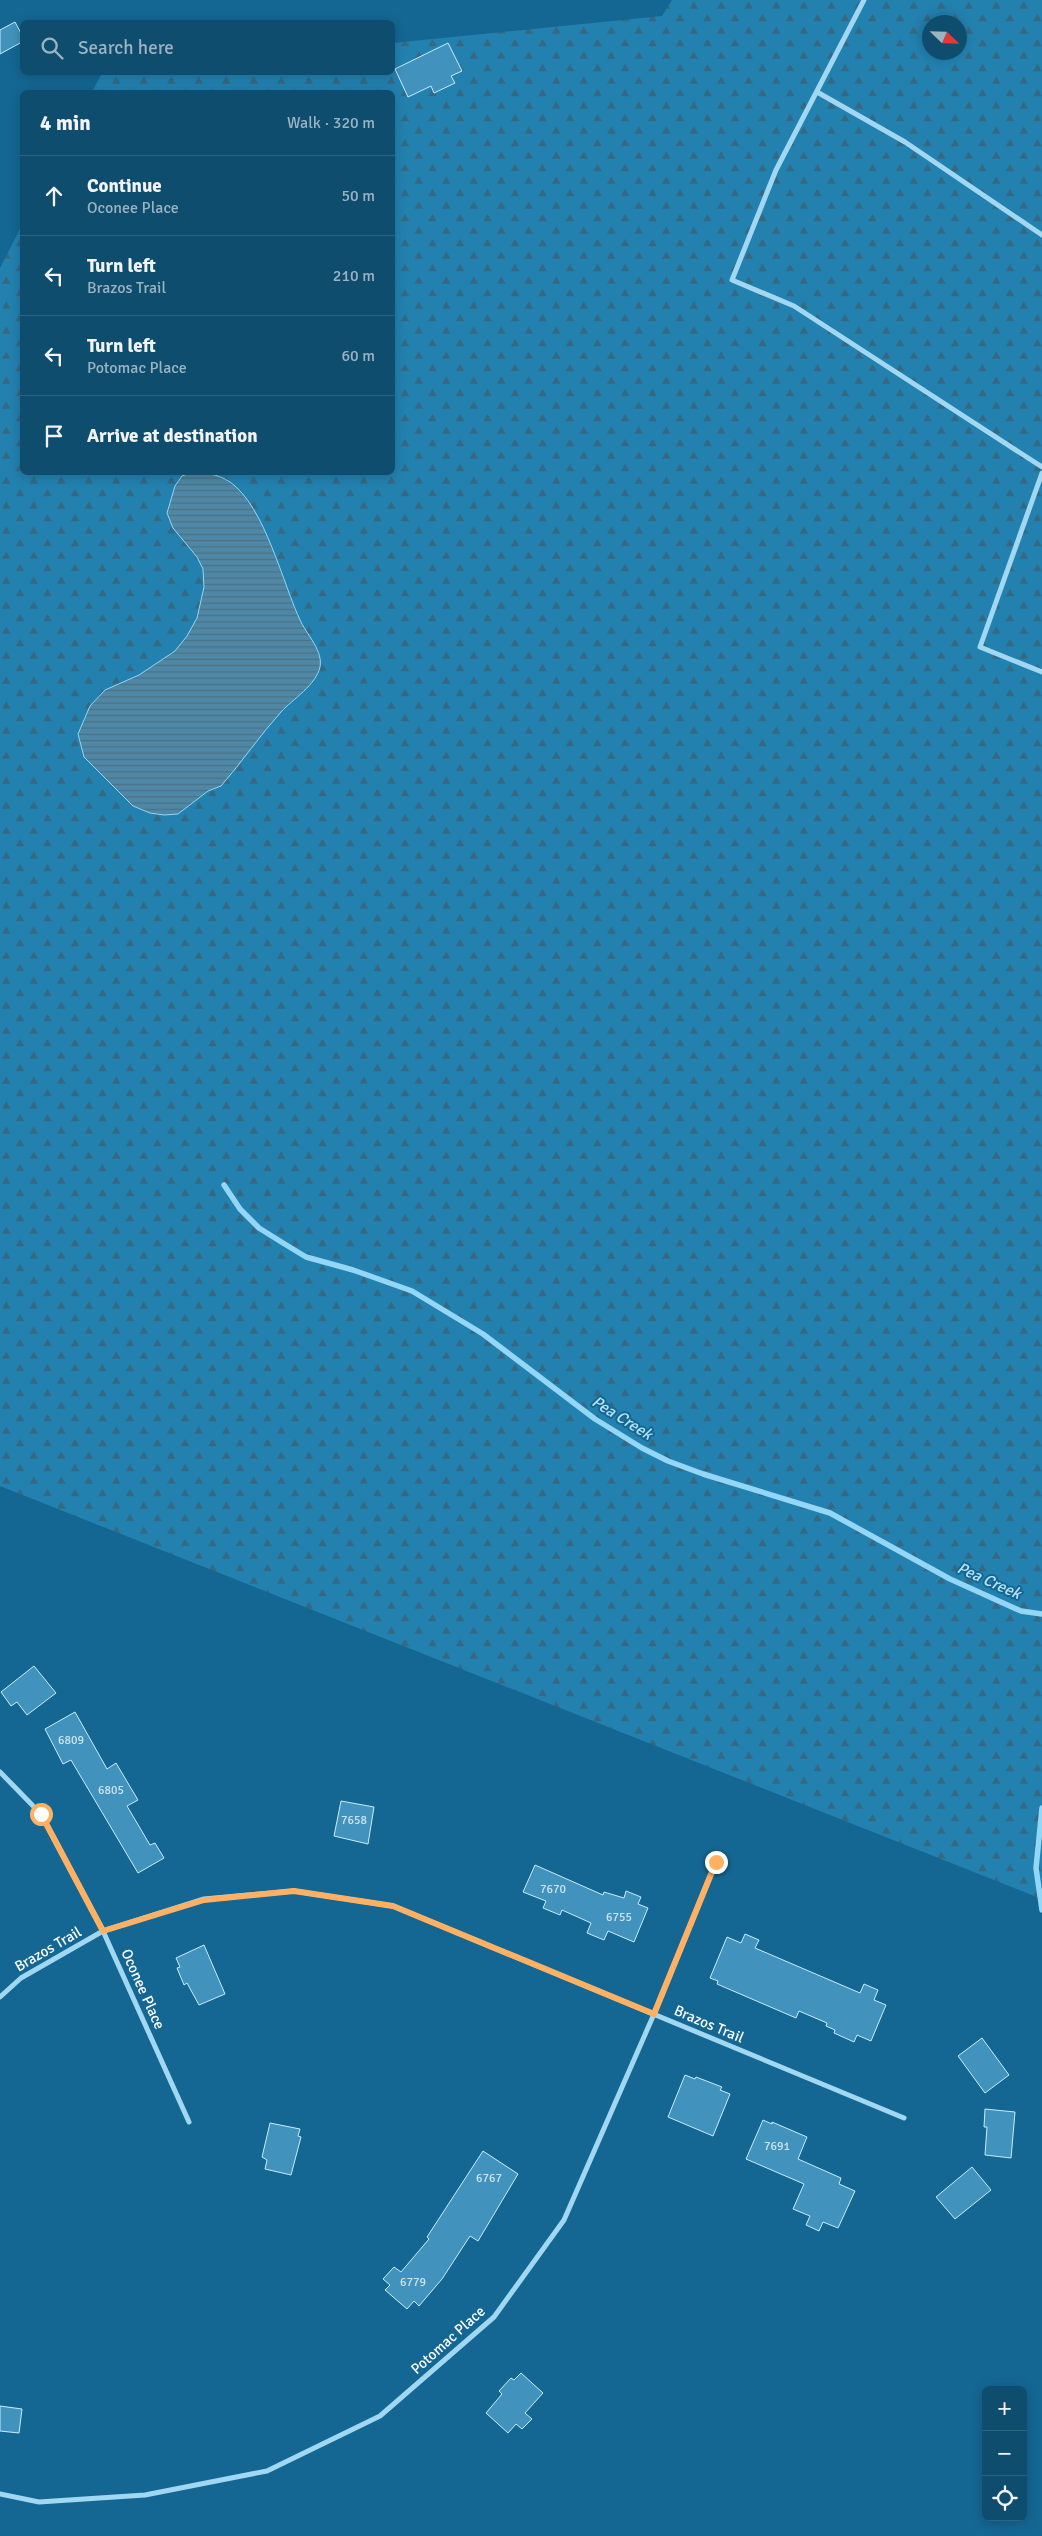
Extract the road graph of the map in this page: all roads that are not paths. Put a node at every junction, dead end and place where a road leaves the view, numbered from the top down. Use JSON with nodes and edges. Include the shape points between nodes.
{"nodes":[{"id":1,"x":864,"y":0,"type":"edge"},
{"id":2,"x":817,"y":92,"type":"junction"},
{"id":3,"x":1042,"y":235,"type":"edge"},
{"id":4,"x":1042,"y":467,"type":"edge"},
{"id":5,"x":1042,"y":473,"type":"edge"},
{"id":6,"x":1042,"y":672,"type":"edge"},
{"id":7,"x":0,"y":1772,"type":"edge"},
{"id":8,"x":716,"y":1862,"type":"dead end"},
{"id":9,"x":103,"y":1931,"type":"junction"},
{"id":10,"x":0,"y":1997,"type":"edge"},
{"id":11,"x":654,"y":2014,"type":"junction"},
{"id":12,"x":904,"y":2118,"type":"dead end"},
{"id":13,"x":190,"y":2122,"type":"dead end"},
{"id":14,"x":0,"y":2494,"type":"edge"}],
"edges":[{"from":1,"to":2,"type":"street"},
{"from":2,"to":3,"type":"street","via":[[905,142]]},
{"from":2,"to":4,"type":"street","via":[[776,170],[732,280],[794,306]]},
{"from":5,"to":6,"type":"street","via":[[980,647]]},
{"from":7,"to":9,"type":"street","name":"Oconee Place","via":[[41,1814]]},
{"from":8,"to":11,"type":"street","name":"Potomac Place"},
{"from":9,"to":10,"type":"street","name":"Brazos Trail","via":[[20,1978]]},
{"from":9,"to":11,"type":"street","name":"Brazos Trail","via":[[204,1900],[294,1891],[393,1906]]},
{"from":9,"to":13,"type":"street","name":"Oconee Place"},
{"from":11,"to":12,"type":"street","name":"Brazos Trail"},
{"from":11,"to":14,"type":"street","name":"Potomac Place","via":[[564,2220],[494,2317],[380,2416],[267,2471],[145,2495],[39,2502]]}]}
